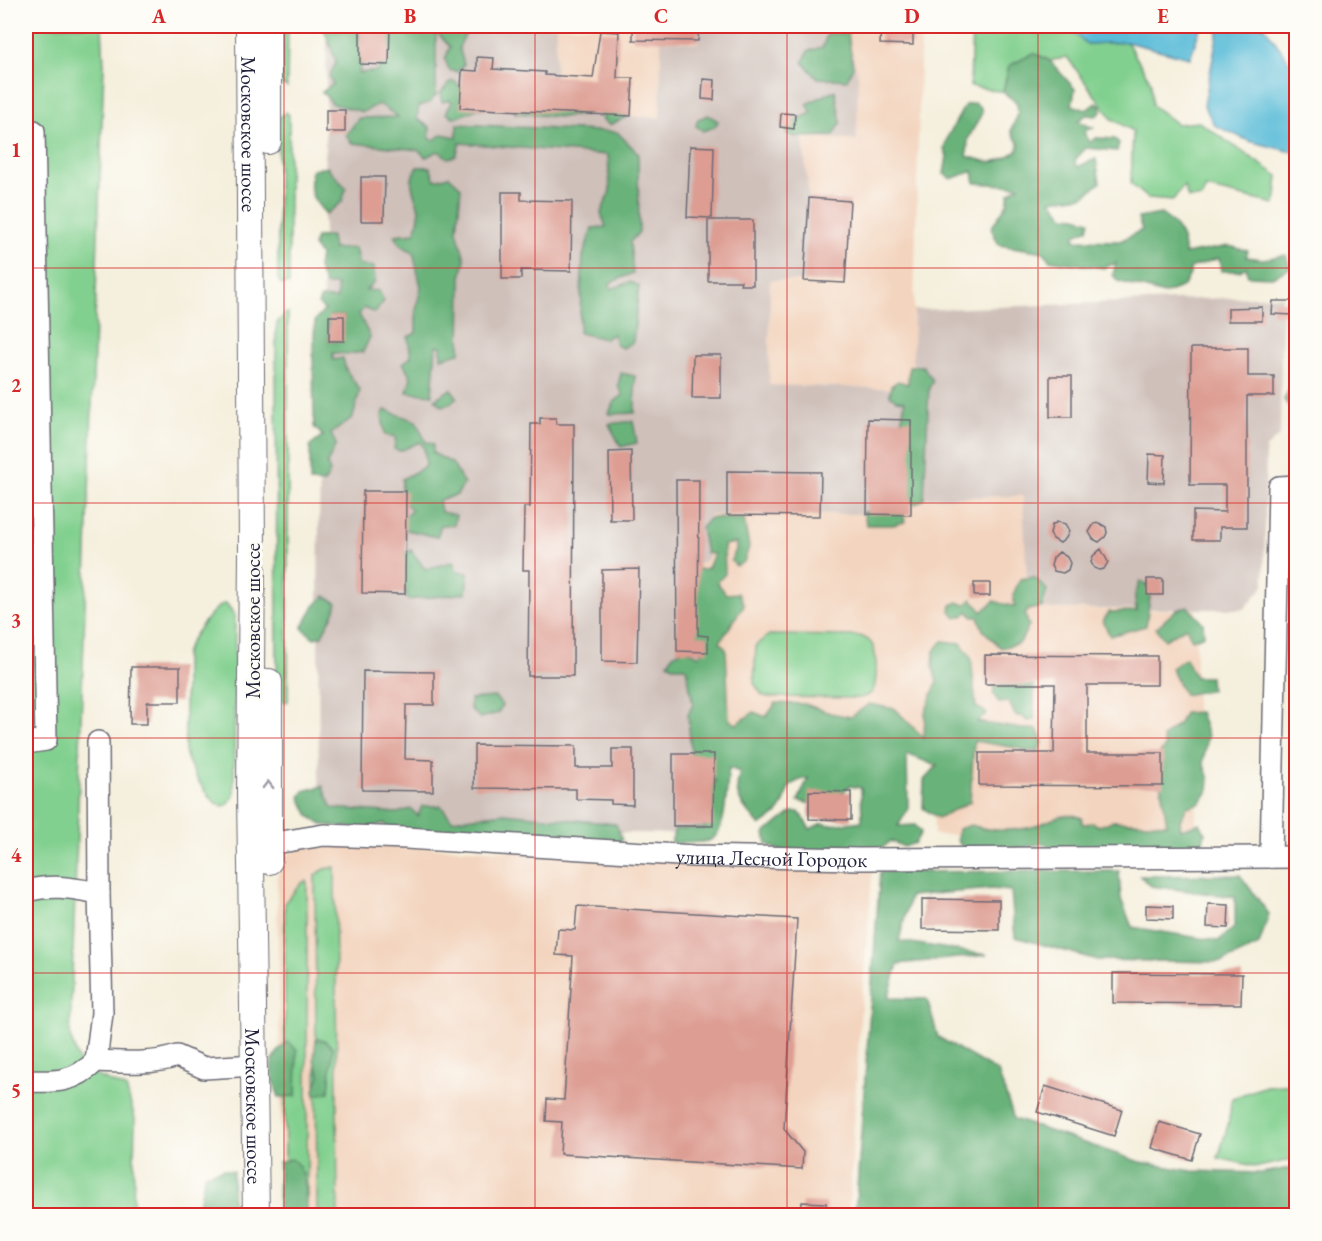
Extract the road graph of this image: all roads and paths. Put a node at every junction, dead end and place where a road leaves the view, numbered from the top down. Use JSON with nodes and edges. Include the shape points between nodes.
{"nodes":[{"id":1,"x":249,"y":26,"type":"edge"},
{"id":2,"x":268,"y":26,"type":"edge"},
{"id":3,"x":34,"y":131,"type":"dead end"},
{"id":4,"x":32,"y":269,"type":"edge"},
{"id":5,"x":33,"y":444,"type":"edge"},
{"id":6,"x":1288,"y":487,"type":"edge"},
{"id":7,"x":35,"y":594,"type":"edge"},
{"id":8,"x":36,"y":741,"type":"edge"},
{"id":9,"x":98,"y":742,"type":"dead end"},
{"id":10,"x":260,"y":849,"type":"junction"},
{"id":11,"x":1271,"y":857,"type":"junction"},
{"id":12,"x":1296,"y":857,"type":"edge"},
{"id":13,"x":26,"y":891,"type":"edge"},
{"id":14,"x":99,"y":893,"type":"junction"},
{"id":15,"x":96,"y":1061,"type":"junction"},
{"id":16,"x":255,"y":1065,"type":"junction"},
{"id":17,"x":26,"y":1081,"type":"edge"},
{"id":18,"x":256,"y":1215,"type":"edge"},
{"id":19,"x":273,"y":1215,"type":"edge"}],
"edges":[{"from":1,"to":10,"type":"main road","name":"Московское шоссе","via":[[250,794]]},
{"from":10,"to":2,"type":"main road","name":"Московское шоссе","one_way":true},
{"from":3,"to":4,"type":"street"},
{"from":4,"to":5,"type":"street"},
{"from":5,"to":7,"type":"street"},
{"from":6,"to":11,"type":"street"},
{"from":7,"to":8,"type":"street"},
{"from":9,"to":14,"type":"street"},
{"from":10,"to":11,"type":"street","name":"улица Лесной Городок","via":[[324,835],[706,856]]},
{"from":10,"to":16,"type":"main road","name":"Московское шоссе"},
{"from":10,"to":19,"type":"main road","name":"Московское шоссе"},
{"from":11,"to":12,"type":"street","name":"улица Лесной Городок"},
{"from":13,"to":14,"type":"street","via":[[62,886]]},
{"from":14,"to":15,"type":"street","via":[[102,1013]]},
{"from":15,"to":16,"type":"street","via":[[129,1063],[177,1056],[204,1068]]},
{"from":15,"to":17,"type":"street","via":[[84,1074],[55,1082]]},
{"from":16,"to":18,"type":"main road","name":"Московское шоссе"}]}
